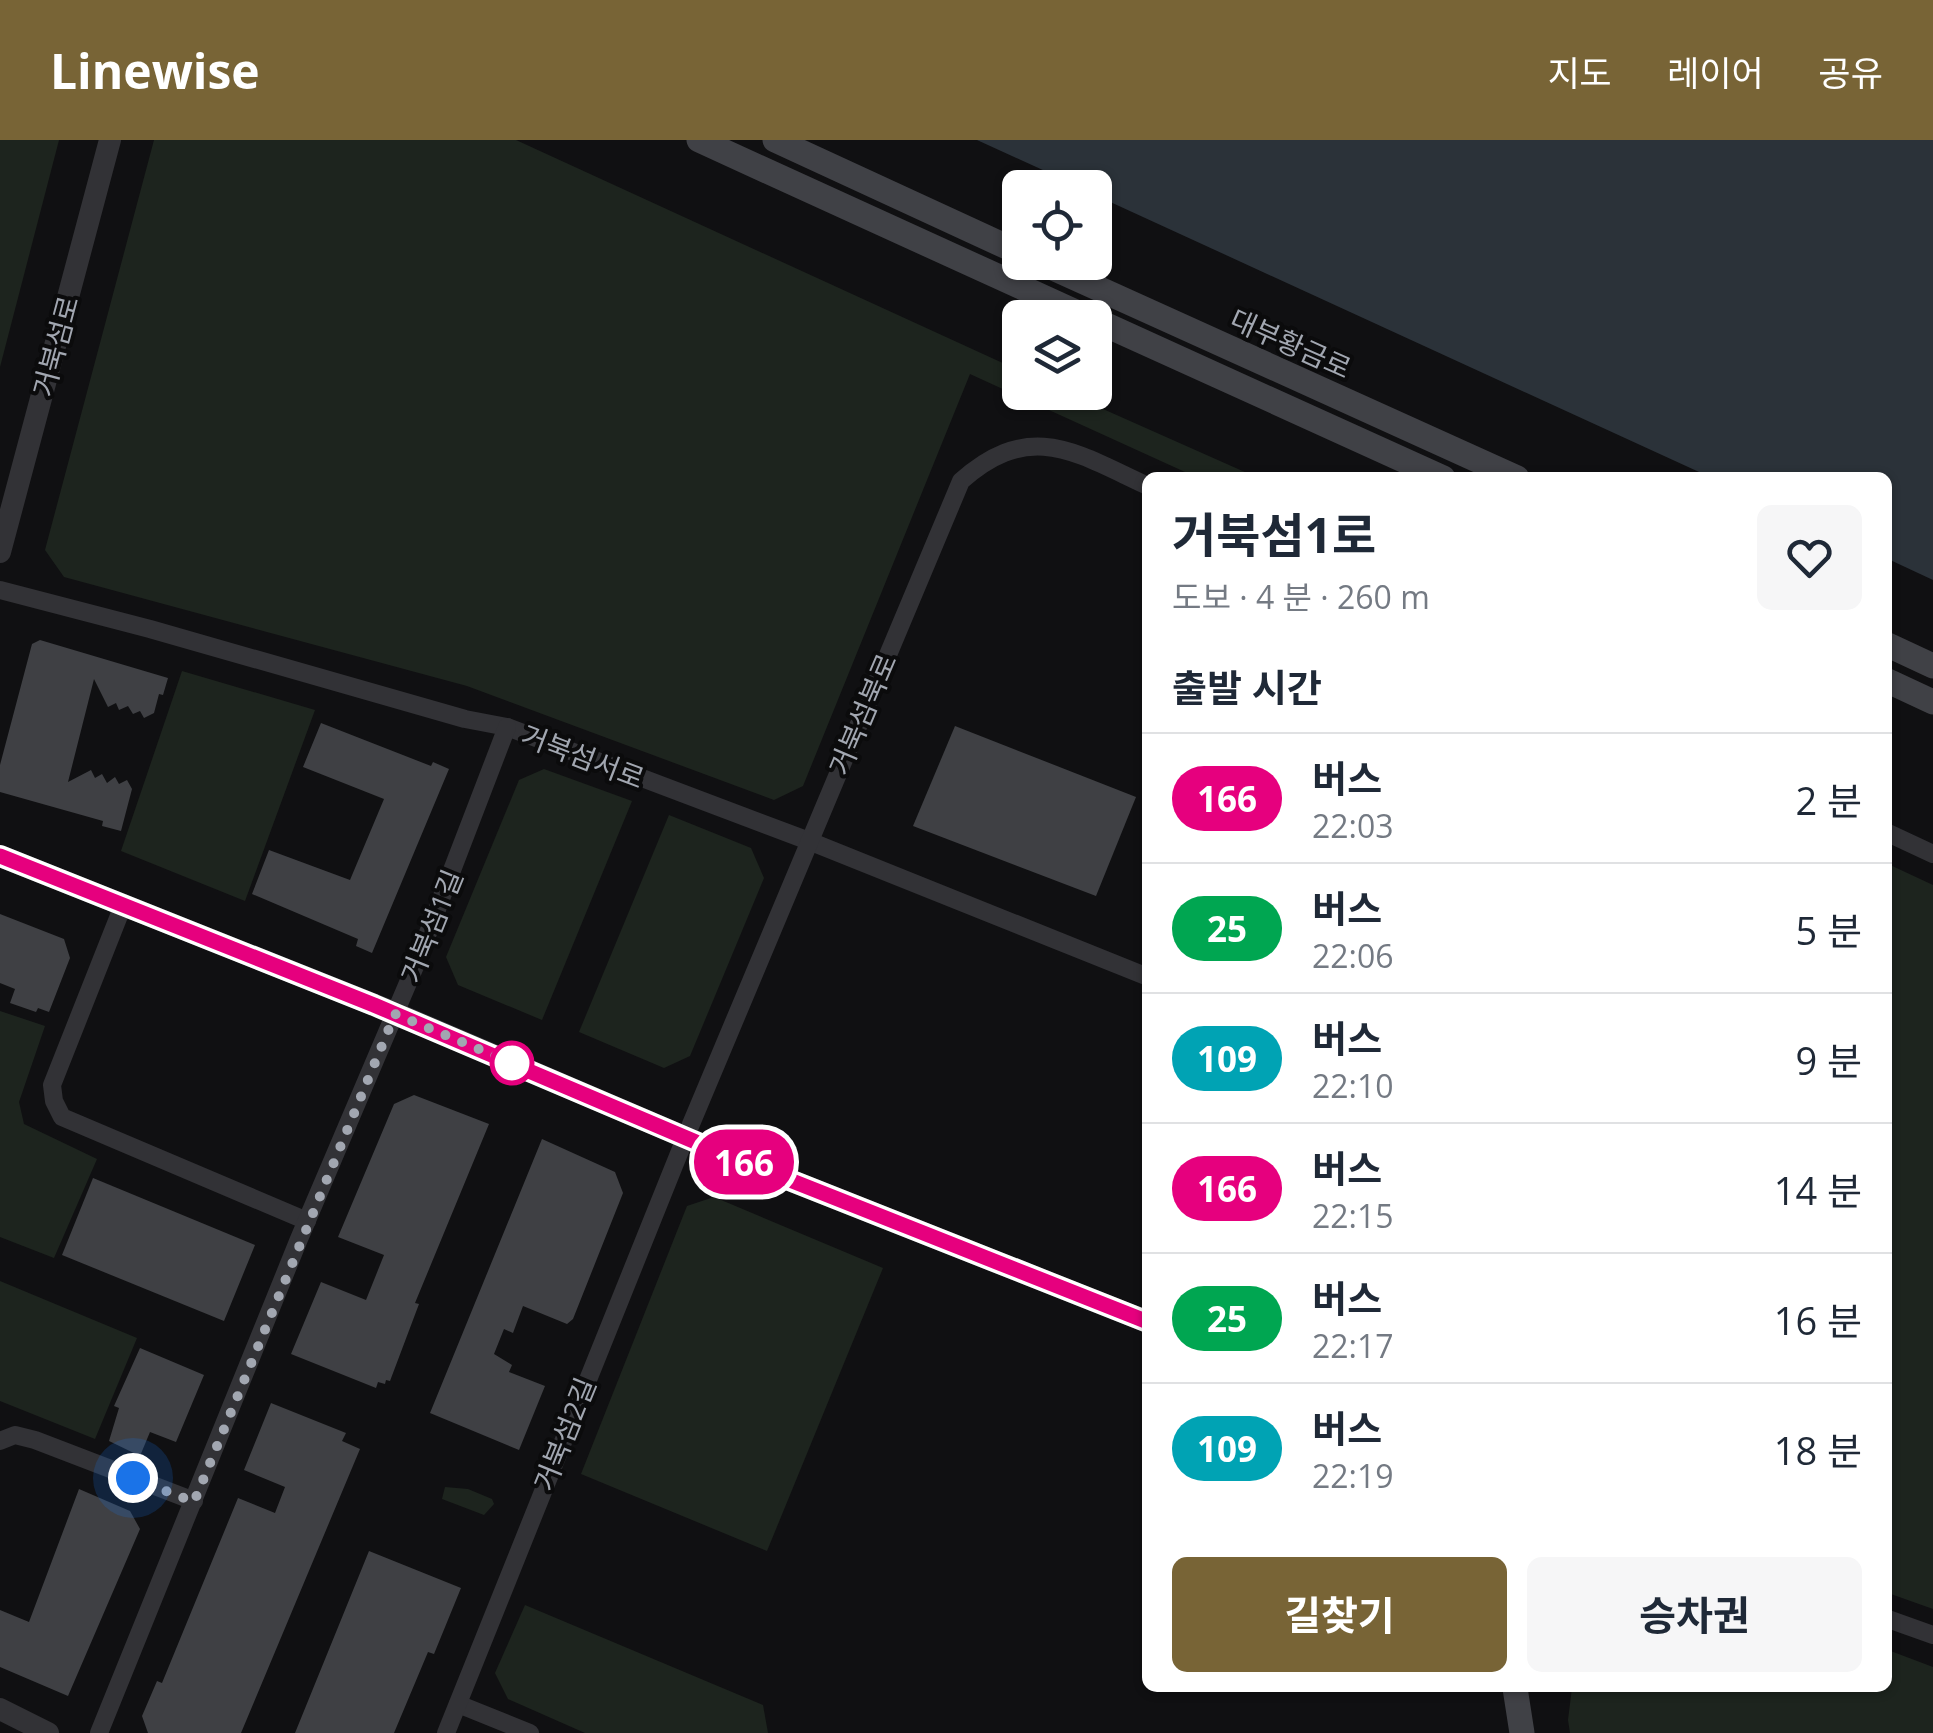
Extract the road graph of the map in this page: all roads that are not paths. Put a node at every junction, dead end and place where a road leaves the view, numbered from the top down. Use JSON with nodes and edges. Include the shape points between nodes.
{"nodes":[{"id":1,"x":110,"y":140,"type":"edge"},
{"id":2,"x":699,"y":140,"type":"edge"},
{"id":3,"x":775,"y":140,"type":"edge"},
{"id":4,"x":1002,"y":245,"type":"edge"},
{"id":5,"x":1080,"y":280,"type":"edge"},
{"id":6,"x":1050,"y":300,"type":"edge"},
{"id":7,"x":1112,"y":328,"type":"edge"},
{"id":8,"x":1430,"y":472,"type":"edge"},
{"id":9,"x":1504,"y":472,"type":"edge"},
{"id":10,"x":1142,"y":483,"type":"edge"},
{"id":11,"x":0,"y":552,"type":"edge"},
{"id":12,"x":0,"y":590,"type":"edge"},
{"id":13,"x":1892,"y":647,"type":"edge"},
{"id":14,"x":1933,"y":666,"type":"edge"},
{"id":15,"x":1892,"y":683,"type":"edge"},
{"id":16,"x":1892,"y":695,"type":"edge"},
{"id":17,"x":1926,"y":699,"type":"edge"},
{"id":18,"x":507,"y":727,"type":"junction"},
{"id":19,"x":1892,"y":835,"type":"edge"},
{"id":20,"x":809,"y":842,"type":"junction"},
{"id":21,"x":1933,"y":854,"type":"edge"},
{"id":22,"x":0,"y":856,"type":"edge"},
{"id":23,"x":124,"y":904,"type":"junction"},
{"id":24,"x":1142,"y":974,"type":"edge"},
{"id":25,"x":395,"y":1014,"type":"junction"},
{"id":26,"x":686,"y":1136,"type":"junction"},
{"id":27,"x":307,"y":1221,"type":"junction"},
{"id":28,"x":1142,"y":1320,"type":"edge"},
{"id":29,"x":0,"y":1440,"type":"edge"},
{"id":30,"x":194,"y":1502,"type":"junction"},
{"id":31,"x":1892,"y":1620,"type":"edge"},
{"id":32,"x":1933,"y":1635,"type":"edge"},
{"id":33,"x":1516,"y":1692,"type":"edge"},
{"id":34,"x":458,"y":1704,"type":"junction"},
{"id":35,"x":0,"y":1709,"type":"edge"},
{"id":36,"x":48,"y":1733,"type":"edge"},
{"id":37,"x":98,"y":1733,"type":"edge"},
{"id":38,"x":446,"y":1733,"type":"edge"},
{"id":39,"x":530,"y":1733,"type":"edge"},
{"id":40,"x":1522,"y":1733,"type":"edge"}],
"edges":[{"from":1,"to":11,"type":"street","name":"거북섬로"},
{"from":2,"to":6,"type":"main road"},
{"from":3,"to":4,"type":"main road"},
{"from":5,"to":9,"type":"main road","name":"대부황금로"},
{"from":7,"to":8,"type":"main road"},
{"from":10,"to":20,"type":"street","name":"거북섬북로","via":[[1043,446],[981,463],[961,481]]},
{"from":12,"to":18,"type":"street","name":"거북섬서로"},
{"from":13,"to":14,"type":"main road"},
{"from":15,"to":17,"type":"main road"},
{"from":16,"to":17,"type":"main road"},
{"from":18,"to":20,"type":"street","name":"거북섬서로"},
{"from":18,"to":25,"type":"street","name":"거북섬1길"},
{"from":19,"to":21,"type":"street"},
{"from":20,"to":24,"type":"street","name":"거북섬서로"},
{"from":20,"to":26,"type":"street","name":"거북섬북로"},
{"from":22,"to":23,"type":"street"},
{"from":23,"to":25,"type":"street"},
{"from":23,"to":27,"type":"street","via":[[52,1086],[62,1117]]},
{"from":25,"to":26,"type":"street"},
{"from":25,"to":27,"type":"street","name":"거북섬1길"},
{"from":26,"to":28,"type":"street"},
{"from":26,"to":34,"type":"street","name":"거북섬2길"},
{"from":27,"to":30,"type":"street","name":"거북섬1길"},
{"from":29,"to":30,"type":"street","via":[[36,1440]]},
{"from":30,"to":37,"type":"street","name":"거북섬1길"},
{"from":31,"to":32,"type":"street"},
{"from":33,"to":40,"type":"main road"},
{"from":34,"to":38,"type":"street","name":"거북섬2길"},
{"from":34,"to":39,"type":"street"},
{"from":35,"to":36,"type":"street"}]}
